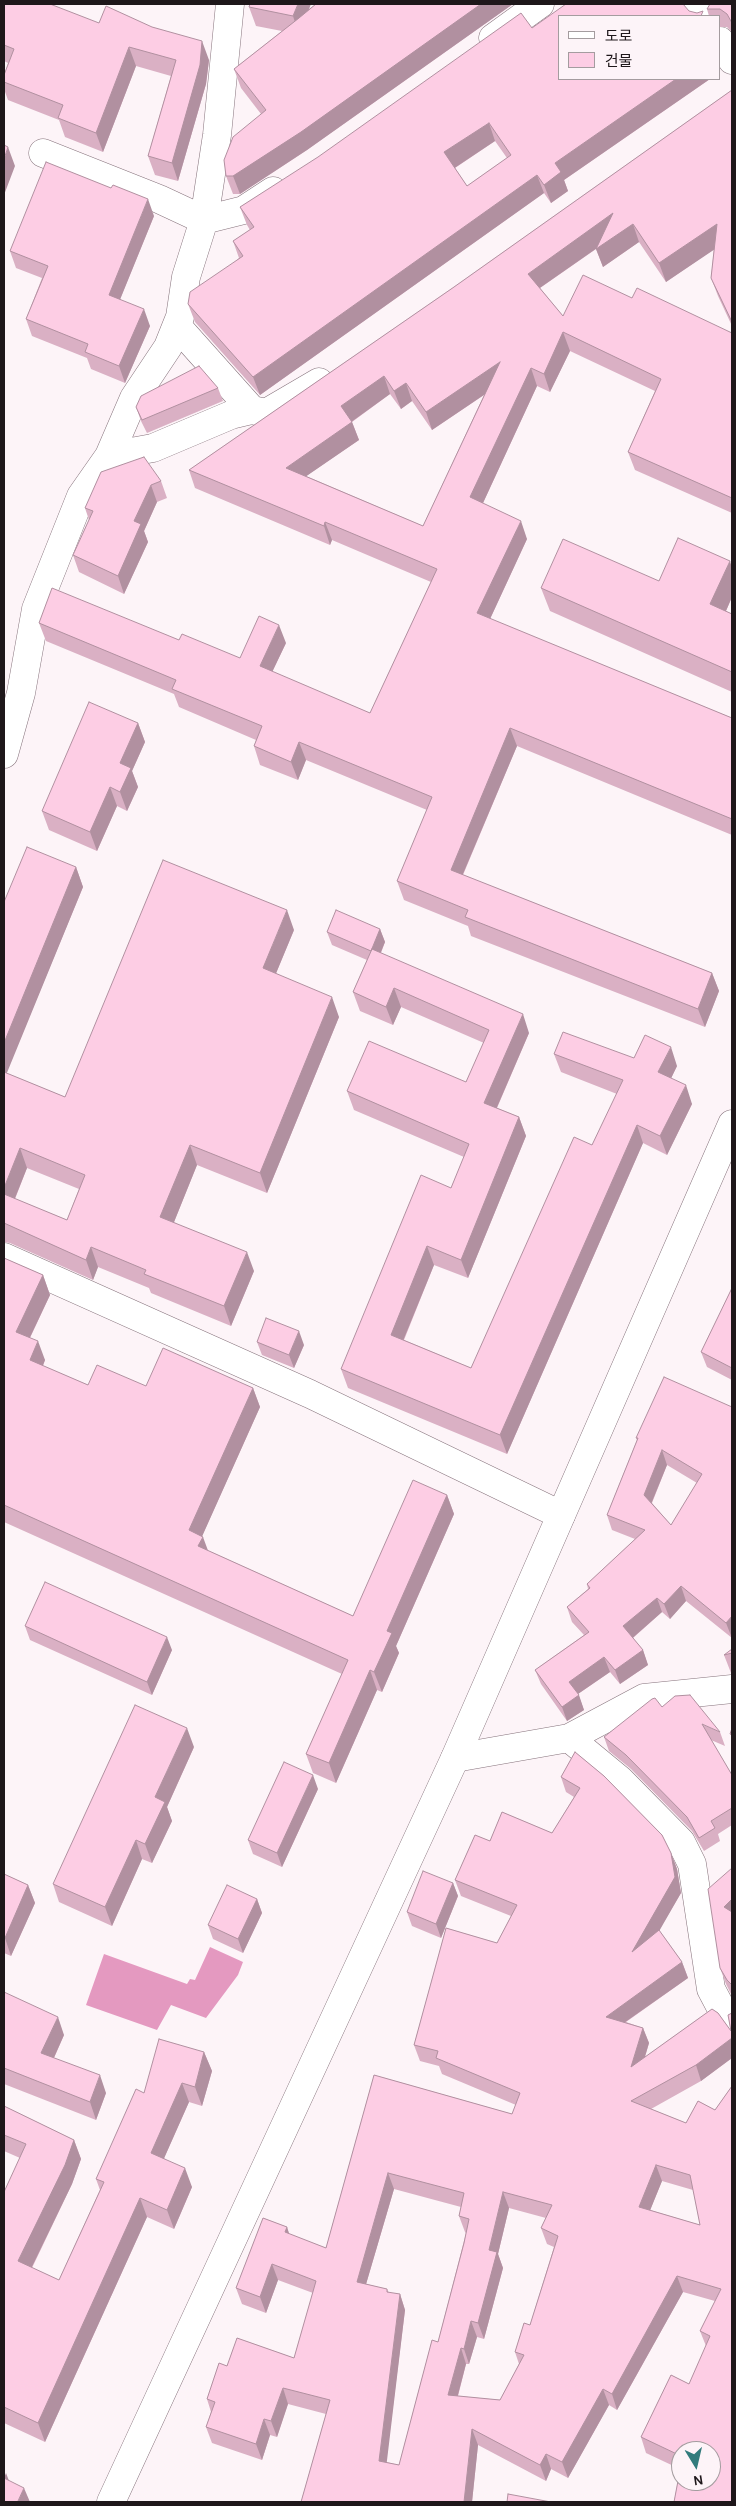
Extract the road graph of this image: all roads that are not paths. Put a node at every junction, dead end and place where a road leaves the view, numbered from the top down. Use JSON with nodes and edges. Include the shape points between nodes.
{"nodes":[{"id":1,"x":230,"y":4,"type":"edge"},
{"id":2,"x":540,"y":4,"type":"edge"},
{"id":3,"x":695,"y":4,"type":"edge"},
{"id":4,"x":702,"y":15,"type":"edge"},
{"id":5,"x":721,"y":43,"type":"edge"},
{"id":6,"x":476,"y":49,"type":"edge"},
{"id":7,"x":732,"y":60,"type":"edge"},
{"id":8,"x":43,"y":153,"type":"dead end"},
{"id":9,"x":292,"y":179,"type":"edge"},
{"id":10,"x":204,"y":220,"type":"junction"},
{"id":11,"x":177,"y":326,"type":"junction"},
{"id":12,"x":337,"y":370,"type":"edge"},
{"id":13,"x":252,"y":410,"type":"junction"},
{"id":14,"x":109,"y":456,"type":"junction"},
{"id":15,"x":4,"y":754,"type":"edge"},
{"id":16,"x":732,"y":1124,"type":"edge"},
{"id":17,"x":4,"y":1257,"type":"edge"},
{"id":18,"x":561,"y":1515,"type":"junction"},
{"id":19,"x":732,"y":1690,"type":"edge"},
{"id":20,"x":569,"y":1738,"type":"junction"},
{"id":21,"x":455,"y":1758,"type":"junction"},
{"id":22,"x":732,"y":2016,"type":"edge"},
{"id":23,"x":111,"y":2502,"type":"edge"}],
"edges":[{"from":1,"to":10,"type":"street"},
{"from":2,"to":6,"type":"street"},
{"from":3,"to":4,"type":"street"},
{"from":5,"to":7,"type":"street"},
{"from":8,"to":10,"type":"street"},
{"from":9,"to":10,"type":"street","via":[[244,210]]},
{"from":10,"to":11,"type":"street","via":[[186,277]]},
{"from":11,"to":13,"type":"street"},
{"from":11,"to":14,"type":"street","via":[[168,347],[134,398]]},
{"from":12,"to":13,"type":"street","via":[[266,413]]},
{"from":13,"to":14,"type":"street","via":[[153,448]]},
{"from":14,"to":15,"type":"street","via":[[81,496],[36,608],[21,693]]},
{"from":16,"to":18,"type":"street"},
{"from":17,"to":18,"type":"street","via":[[310,1394]]},
{"from":18,"to":21,"type":"street"},
{"from":19,"to":20,"type":"street","via":[[644,1698]]},
{"from":20,"to":21,"type":"street"},
{"from":20,"to":22,"type":"street","via":[[620,1780],[681,1842],[692,1864],[711,1989],[720,2006]]},
{"from":21,"to":23,"type":"street"}]}
